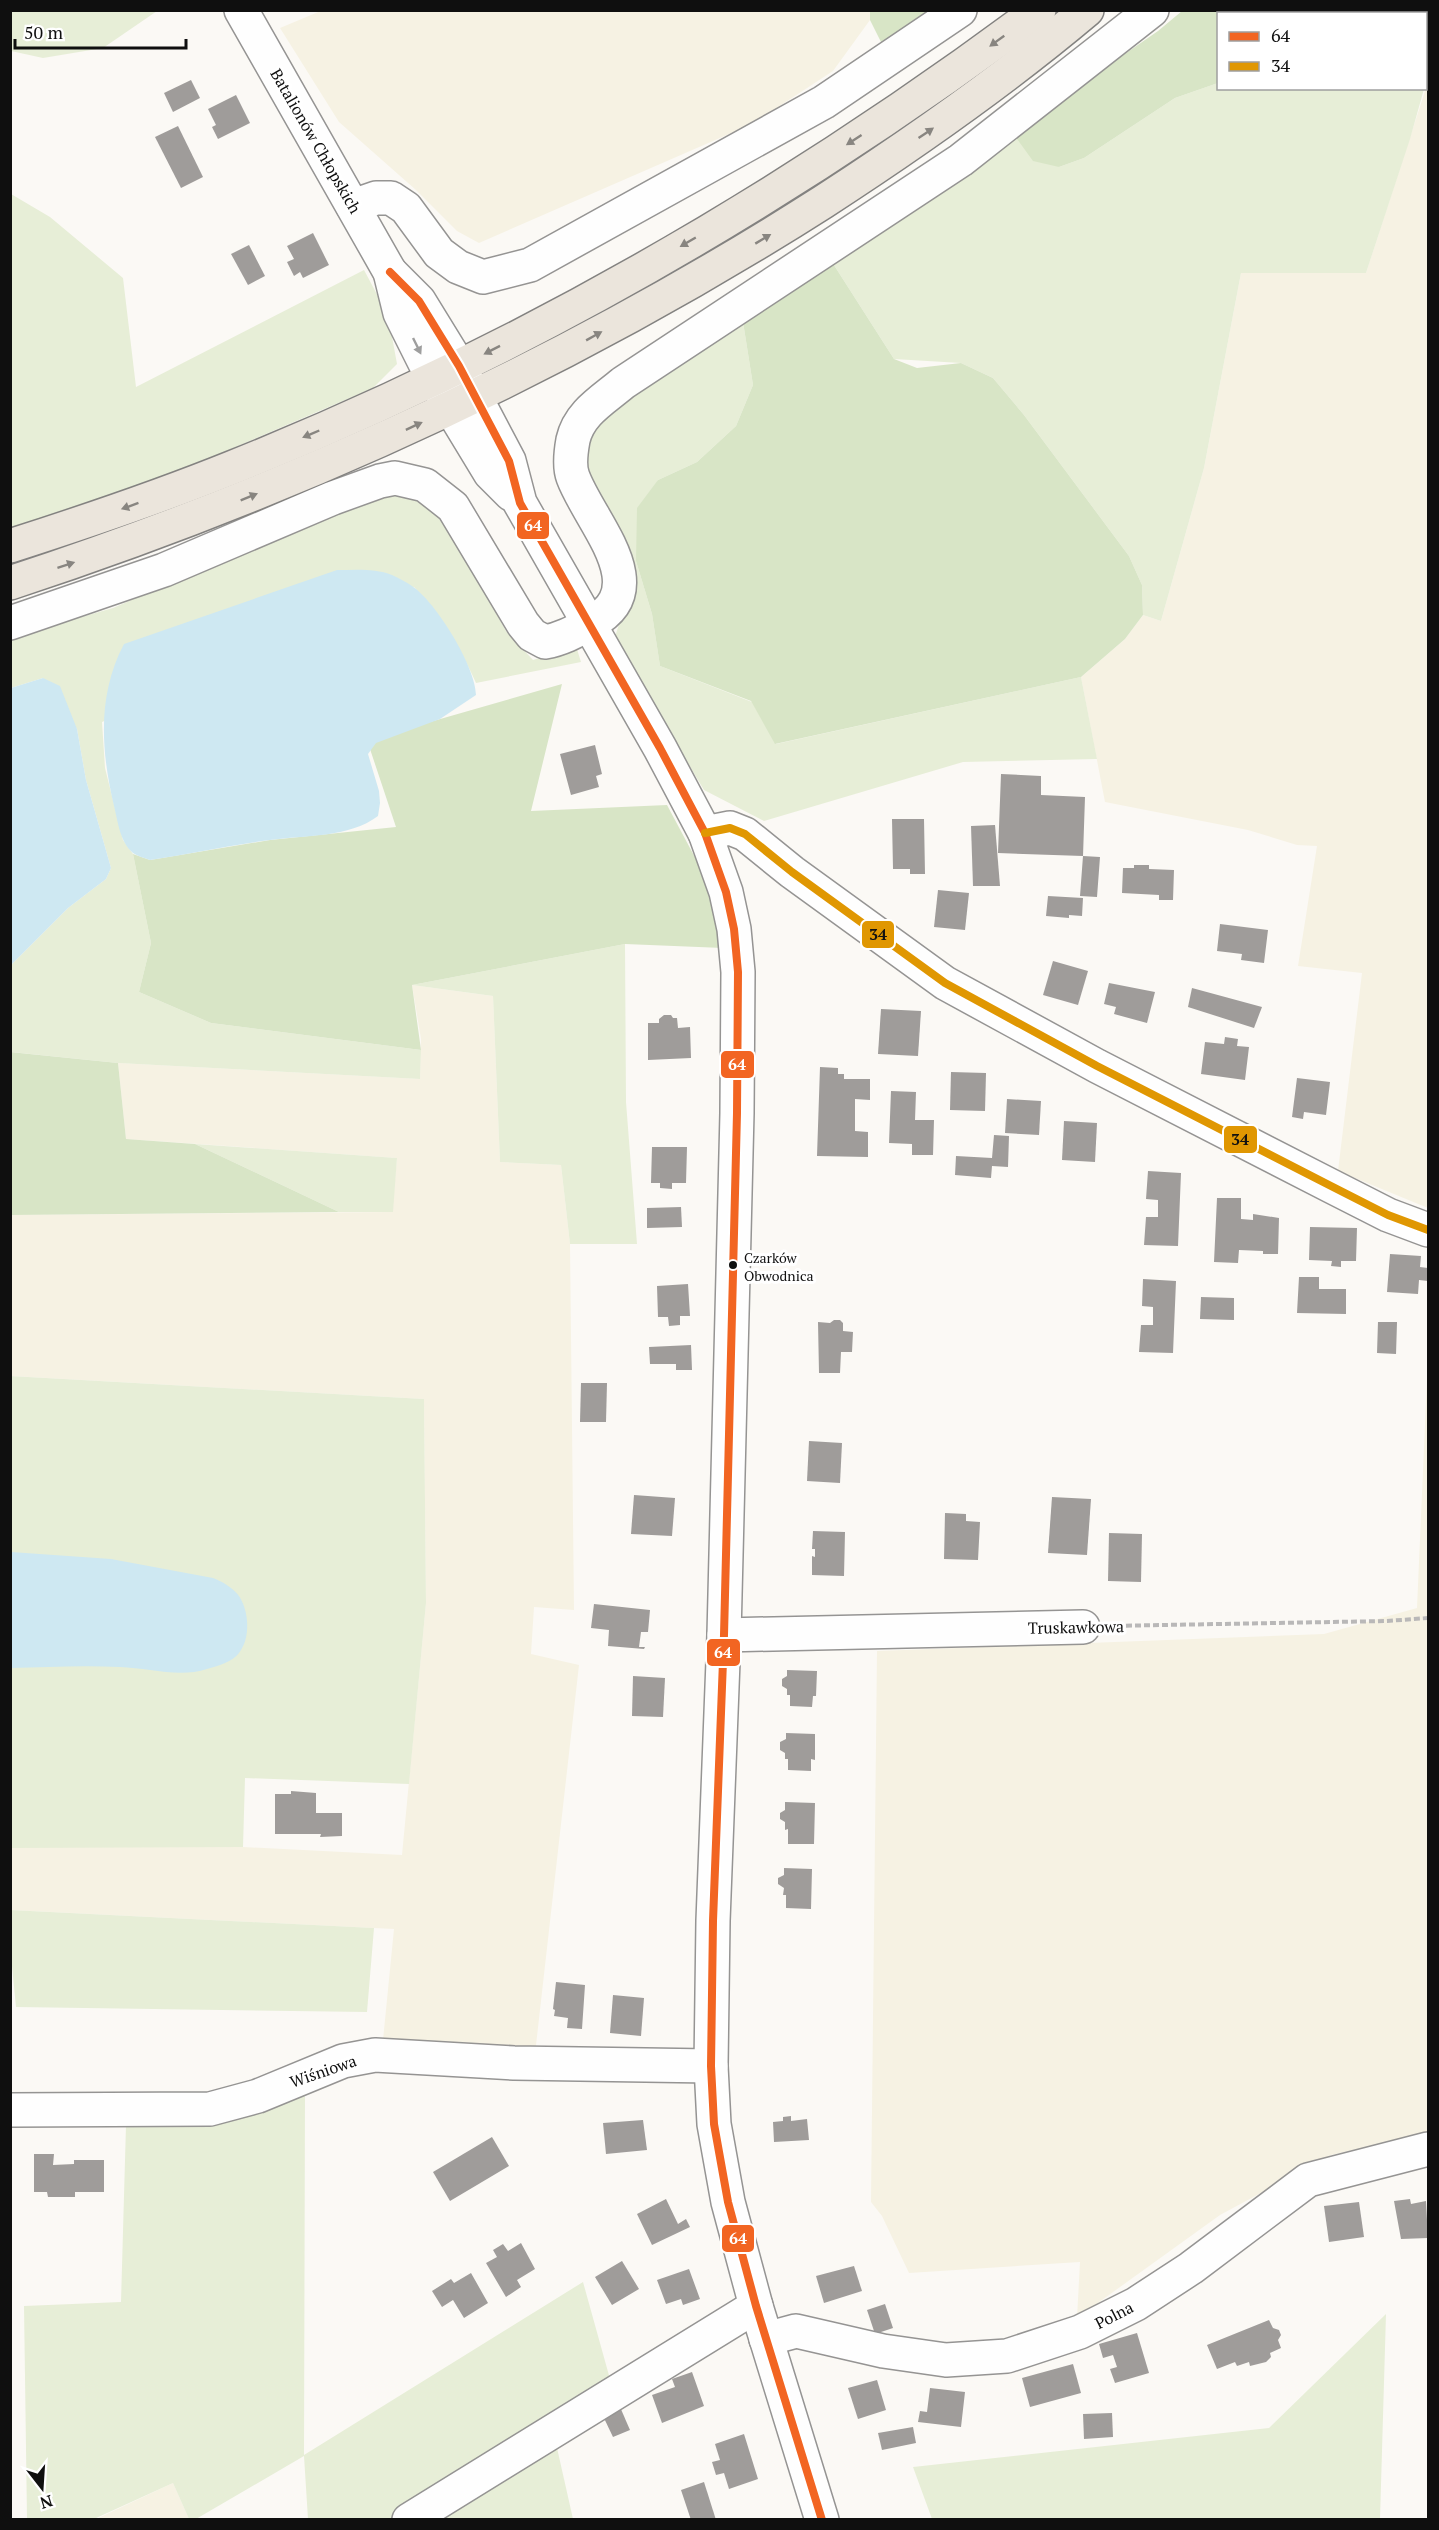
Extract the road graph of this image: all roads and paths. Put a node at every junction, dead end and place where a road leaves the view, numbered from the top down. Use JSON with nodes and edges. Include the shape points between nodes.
{"nodes":[{"id":1,"x":241,"y":10,"type":"edge"},
{"id":2,"x":960,"y":10,"type":"edge"},
{"id":3,"x":1039,"y":10,"type":"edge"},
{"id":4,"x":1087,"y":10,"type":"edge"},
{"id":5,"x":1152,"y":10,"type":"edge"},
{"id":6,"x":353,"y":207,"type":"junction"},
{"id":7,"x":446,"y":373,"type":"junction"},
{"id":8,"x":463,"y":403,"type":"junction"},
{"id":9,"x":10,"y":546,"type":"edge"},
{"id":10,"x":10,"y":583,"type":"edge"},
{"id":11,"x":10,"y":623,"type":"edge"},
{"id":12,"x":589,"y":625,"type":"junction"},
{"id":13,"x":705,"y":833,"type":"junction"},
{"id":14,"x":1428,"y":1230,"type":"edge"},
{"id":15,"x":1428,"y":1618,"type":"edge"},
{"id":16,"x":1083,"y":1627,"type":"joint"},
{"id":17,"x":724,"y":1635,"type":"junction"},
{"id":18,"x":711,"y":2066,"type":"junction"},
{"id":19,"x":10,"y":2110,"type":"edge"},
{"id":20,"x":1428,"y":2149,"type":"edge"},
{"id":21,"x":756,"y":2306,"type":"junction"},
{"id":22,"x":766,"y":2339,"type":"junction"},
{"id":23,"x":409,"y":2520,"type":"edge"},
{"id":24,"x":822,"y":2520,"type":"edge"}],
"edges":[{"from":1,"to":6,"type":"street","name":"Batalionów Chłopskich"},
{"from":2,"to":6,"type":"street","via":[[824,102],[530,265],[483,277],[458,267],[439,253],[406,208],[391,198],[376,198]]},
{"from":3,"to":7,"type":"main road","one_way":true,"via":[[955,72],[728,219],[591,298]]},
{"from":8,"to":4,"type":"main road","one_way":true,"via":[[648,306],[787,224],[938,125]]},
{"from":5,"to":12,"type":"street","via":[[961,160],[623,383],[584,415],[573,439],[572,476],[608,545],[620,574],[621,591],[606,615]]},
{"from":6,"to":7,"type":"street","name":"Batalionów Chłopskich","via":[[390,272],[419,301]]},
{"from":7,"to":8,"type":"street","name":"Batalionów Chłopskich"},
{"from":7,"to":9,"type":"main road","one_way":true,"via":[[232,468]]},
{"from":10,"to":8,"type":"main road","one_way":true,"via":[[197,518],[307,474]]},
{"from":8,"to":12,"type":"street","name":"Batalionów Chłopskich","via":[[490,473],[520,503]]},
{"from":11,"to":12,"type":"street","via":[[164,570],[333,498],[396,478],[425,485],[453,507],[532,635],[545,642]]},
{"from":12,"to":13,"type":"street","name":"Batalionów Chłopskich"},
{"from":13,"to":14,"type":"street","via":[[730,828],[745,834],[945,983],[1192,1115],[1388,1215]]},
{"from":13,"to":17,"type":"street","name":"Batalionów Chłopskich","via":[[726,892],[738,972]]},
{"from":15,"to":16,"type":"path","name":"Truskawkowa"},
{"from":16,"to":17,"type":"street","name":"Truskawkowa"},
{"from":17,"to":18,"type":"street","name":"Batalionów Chłopskich"},
{"from":18,"to":19,"type":"street","name":"Wiśniowa","via":[[514,2063],[375,2055],[343,2061],[258,2096],[210,2109]]},
{"from":18,"to":21,"type":"street","name":"Batalionów Chłopskich","via":[[714,2124],[726,2191]]},
{"from":20,"to":22,"type":"street","name":"Polna","via":[[1308,2180],[1136,2304],[1080,2332],[1007,2356],[946,2360],[883,2351],[796,2331]]},
{"from":21,"to":22,"type":"street","name":"Batalionów Chłopskich"},
{"from":21,"to":23,"type":"street"},
{"from":22,"to":24,"type":"street","name":"Batalionów Chłopskich"}]}
